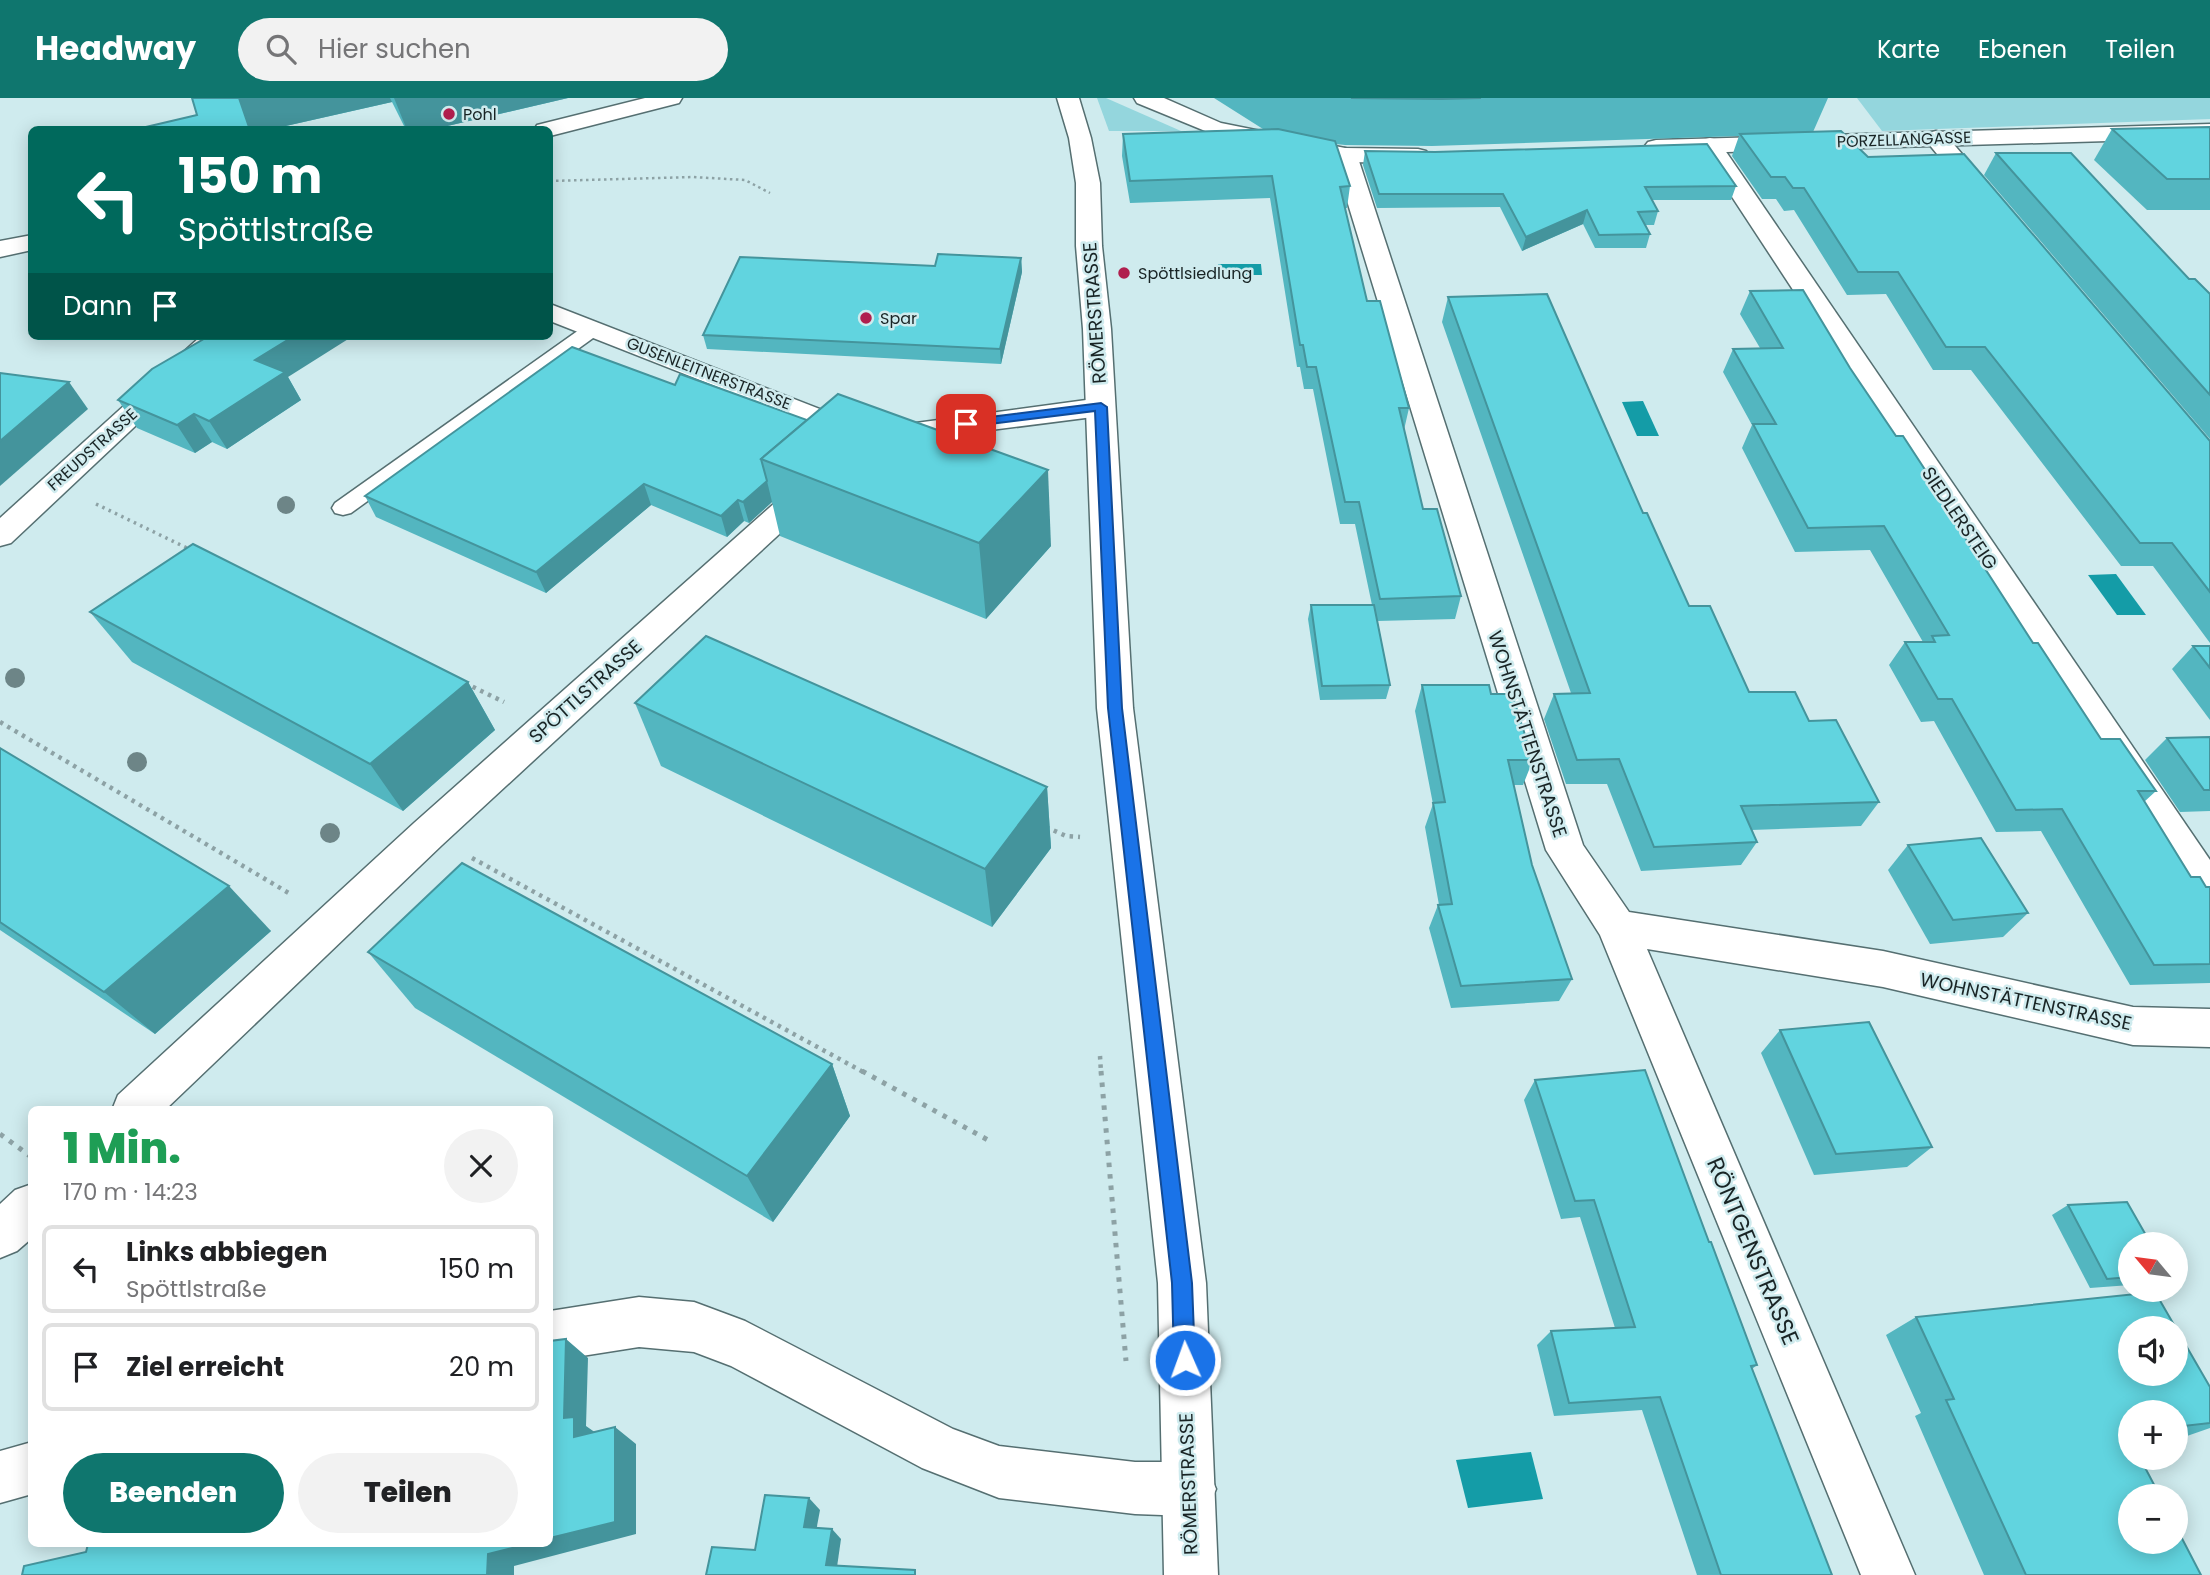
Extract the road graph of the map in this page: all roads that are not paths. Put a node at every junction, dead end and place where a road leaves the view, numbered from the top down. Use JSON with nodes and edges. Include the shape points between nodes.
{"nodes":[{"id":1,"x":671,"y":98,"type":"edge"},
{"id":2,"x":1068,"y":98,"type":"edge"},
{"id":3,"x":1145,"y":98,"type":"edge"},
{"id":4,"x":553,"y":128,"type":"edge"},
{"id":5,"x":2210,"y":131,"type":"edge"},
{"id":6,"x":1936,"y":138,"type":"junction"},
{"id":7,"x":1710,"y":145,"type":"junction"},
{"id":8,"x":1641,"y":148,"type":"edge"},
{"id":9,"x":1345,"y":155,"type":"junction"},
{"id":10,"x":1446,"y":155,"type":"edge"},
{"id":11,"x":2003,"y":218,"type":"edge"},
{"id":12,"x":28,"y":243,"type":"edge"},
{"id":13,"x":0,"y":249,"type":"edge"},
{"id":14,"x":553,"y":314,"type":"edge"},
{"id":15,"x":593,"y":328,"type":"junction"},
{"id":16,"x":213,"y":340,"type":"edge"},
{"id":17,"x":1101,"y":407,"type":"junction"},
{"id":18,"x":868,"y":437,"type":"junction"},
{"id":19,"x":343,"y":508,"type":"dead end"},
{"id":20,"x":0,"y":536,"type":"edge"},
{"id":21,"x":2210,"y":892,"type":"edge"},
{"id":22,"x":1617,"y":927,"type":"junction"},
{"id":23,"x":2210,"y":1028,"type":"edge"},
{"id":24,"x":138,"y":1106,"type":"edge"},
{"id":25,"x":28,"y":1210,"type":"edge"},
{"id":26,"x":0,"y":1236,"type":"edge"},
{"id":27,"x":553,"y":1336,"type":"edge"},
{"id":28,"x":28,"y":1469,"type":"edge"},
{"id":29,"x":0,"y":1477,"type":"edge"},
{"id":30,"x":1189,"y":1489,"type":"junction"},
{"id":31,"x":1191,"y":1575,"type":"edge"},
{"id":32,"x":1888,"y":1575,"type":"edge"}],
"edges":[{"from":1,"to":4,"type":"street"},
{"from":2,"to":17,"type":"street","name":"RÖMERSTRASSE","via":[[1088,183]]},
{"from":3,"to":9,"type":"street","via":[[1214,128]]},
{"from":5,"to":6,"type":"street","name":"PORZELLANGASSE"},
{"from":6,"to":7,"type":"street","name":"PORZELLANGASSE"},
{"from":6,"to":11,"type":"street"},
{"from":7,"to":8,"type":"street","name":"PORZELLANGASSE"},
{"from":7,"to":21,"type":"street","name":"SIEDLERSTEIG"},
{"from":9,"to":10,"type":"street"},
{"from":9,"to":22,"type":"street","name":"WOHNSTÄTTENSTRASSE","via":[[1565,850]]},
{"from":12,"to":13,"type":"street"},
{"from":14,"to":15,"type":"street","name":"GUSENLEITNERSTRASSE"},
{"from":15,"to":18,"type":"street","name":"GUSENLEITNERSTRASSE"},
{"from":15,"to":19,"type":"lane"},
{"from":16,"to":20,"type":"street","name":"FREUDSTRASSE"},
{"from":17,"to":18,"type":"street"},
{"from":17,"to":30,"type":"street","name":"RÖMERSTRASSE","via":[[1115,708],[1182,1283]]},
{"from":18,"to":24,"type":"street","name":"SPÖTTLSTRASSE","via":[[428,834]]},
{"from":22,"to":23,"type":"street","name":"WOHNSTÄTTENSTRASSE","via":[[1883,969],[2133,1026]]},
{"from":22,"to":32,"type":"street","name":"RÖNTGENSTRASSE"},
{"from":25,"to":26,"type":"street"},
{"from":27,"to":30,"type":"street","via":[[639,1322],[694,1327],[745,1346],[940,1450],[999,1472],[1135,1488]]},
{"from":28,"to":29,"type":"street"},
{"from":30,"to":31,"type":"street","name":"RÖMERSTRASSE"}]}
